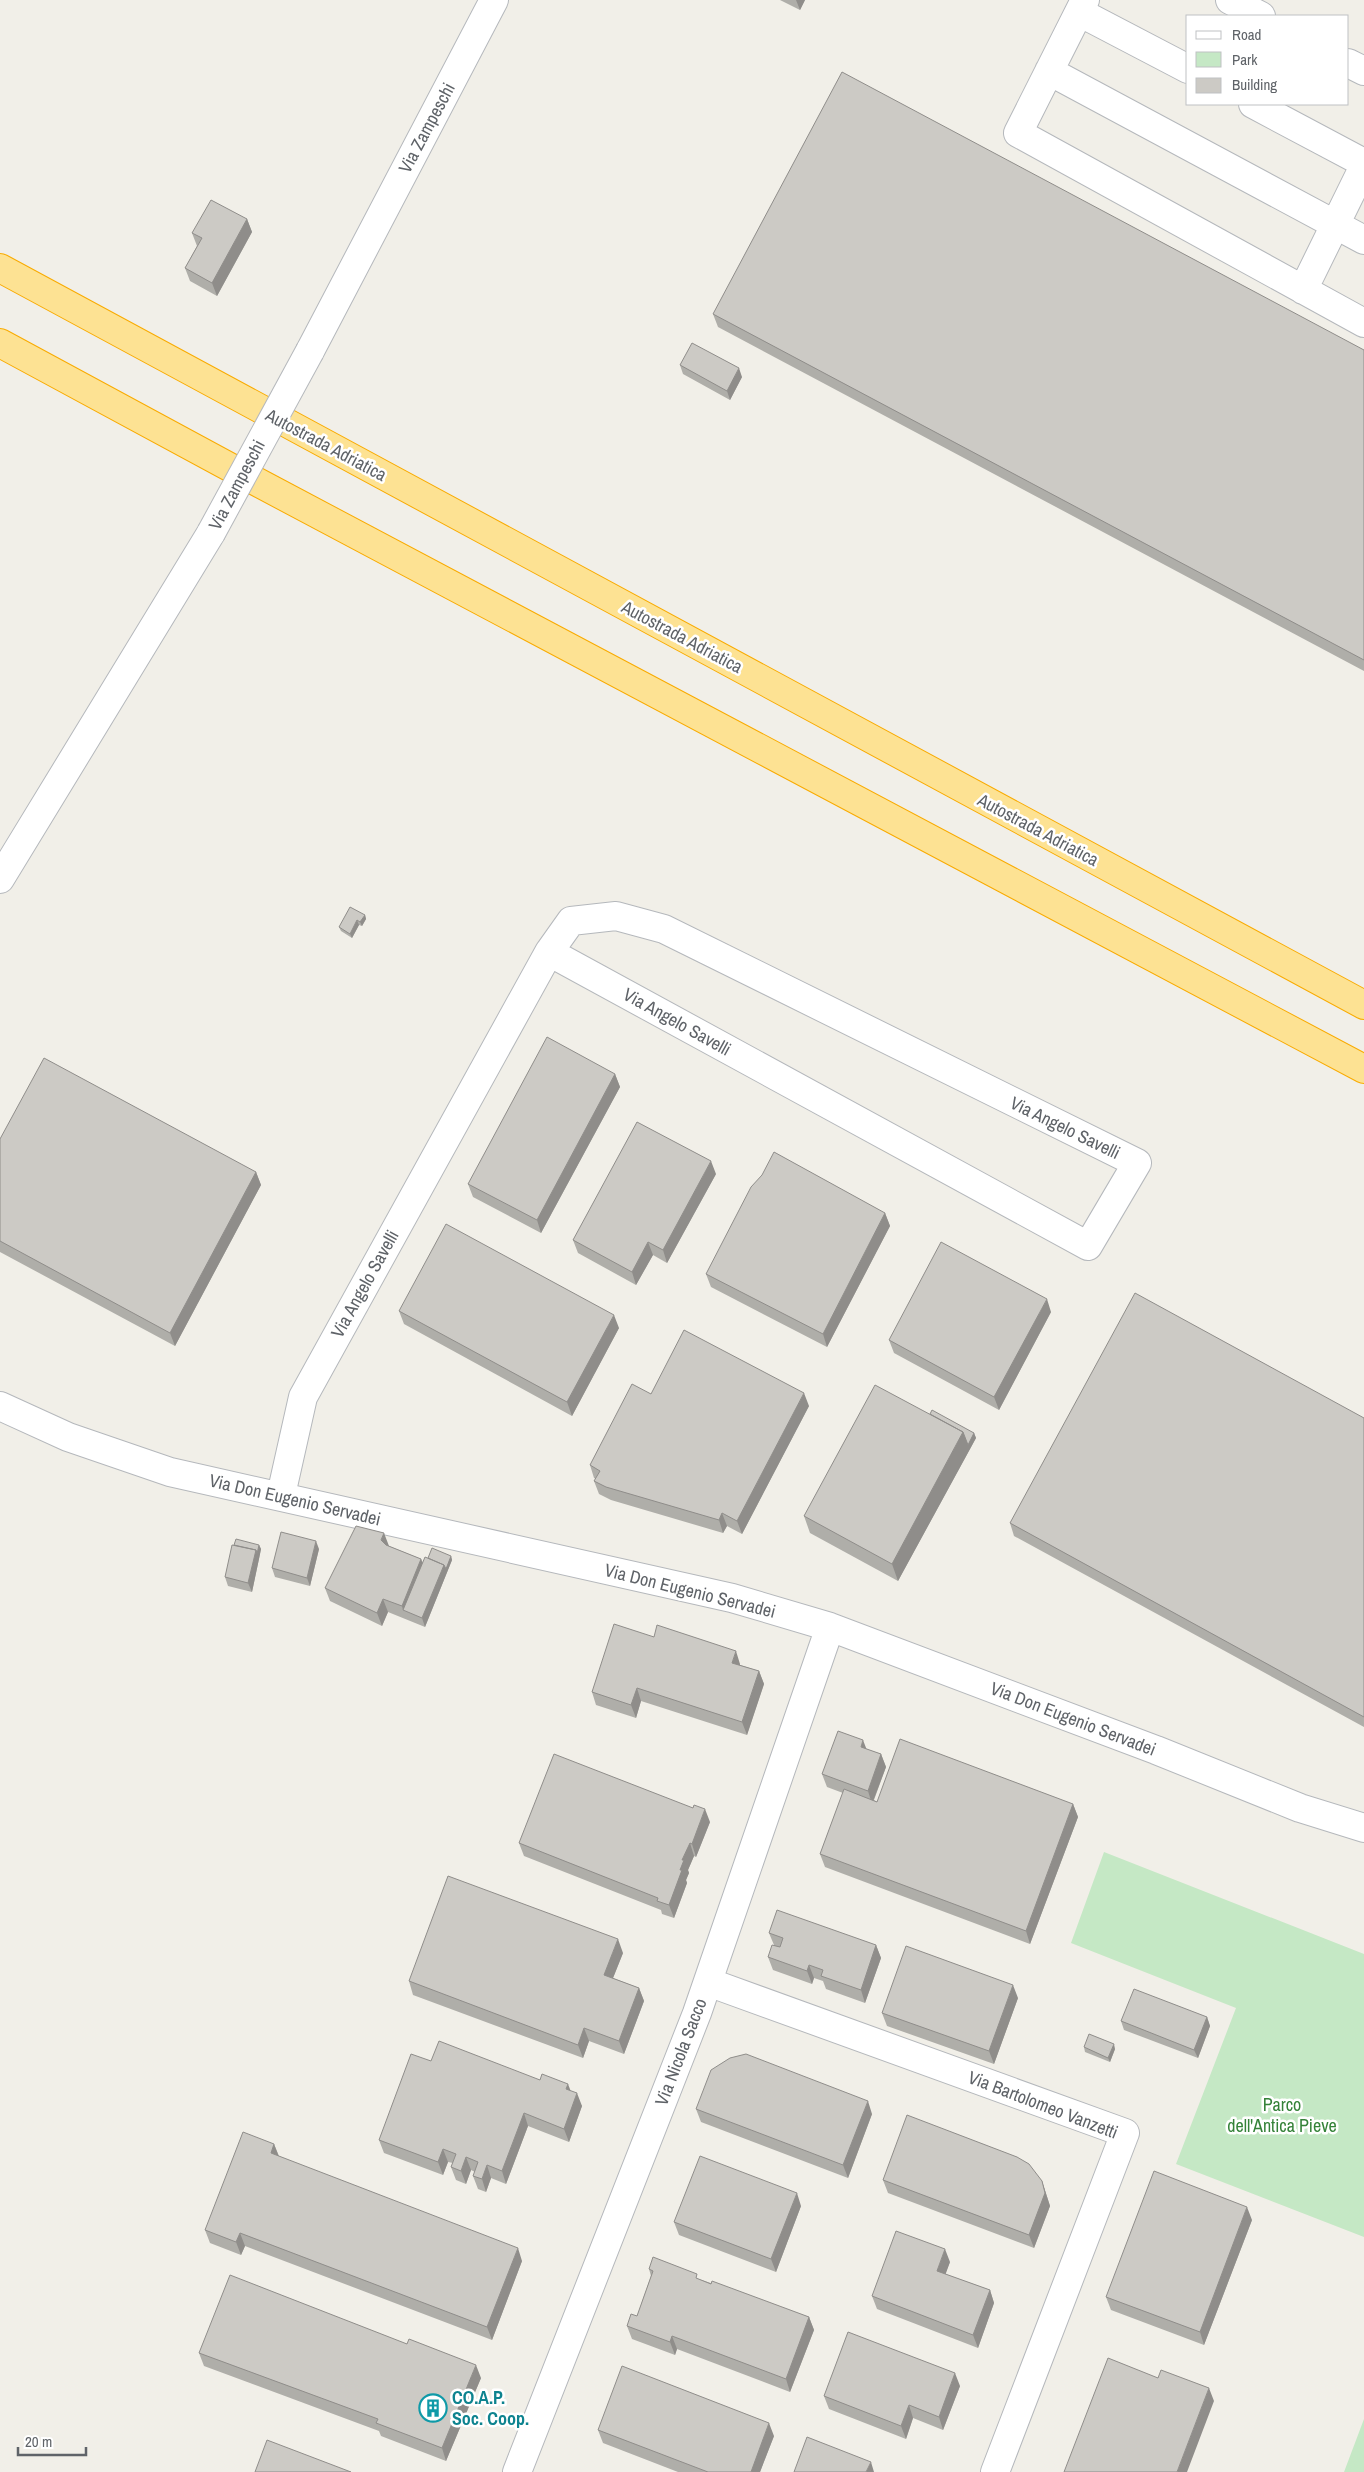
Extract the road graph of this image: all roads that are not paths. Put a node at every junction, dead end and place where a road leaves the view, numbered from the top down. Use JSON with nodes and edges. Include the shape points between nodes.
{"nodes":[{"id":1,"x":494,"y":0,"type":"edge"},
{"id":2,"x":1230,"y":0,"type":"edge"},
{"id":3,"x":1082,"y":6,"type":"edge"},
{"id":4,"x":1259,"y":15,"type":"edge"},
{"id":5,"x":1349,"y":63,"type":"edge"},
{"id":6,"x":1186,"y":68,"type":"edge"},
{"id":7,"x":1049,"y":71,"type":"junction"},
{"id":8,"x":1364,"y":71,"type":"edge"},
{"id":9,"x":1255,"y":105,"type":"edge"},
{"id":10,"x":1364,"y":165,"type":"edge"},
{"id":11,"x":1336,"y":225,"type":"junction"},
{"id":12,"x":1364,"y":240,"type":"edge"},
{"id":13,"x":0,"y":268,"type":"edge"},
{"id":14,"x":1303,"y":290,"type":"junction"},
{"id":15,"x":1364,"y":323,"type":"edge"},
{"id":16,"x":0,"y":343,"type":"edge"},
{"id":17,"x":0,"y":879,"type":"edge"},
{"id":18,"x":549,"y":952,"type":"junction"},
{"id":19,"x":1364,"y":1005,"type":"edge"},
{"id":20,"x":1364,"y":1069,"type":"edge"},
{"id":21,"x":0,"y":1406,"type":"edge"},
{"id":22,"x":281,"y":1495,"type":"junction"},
{"id":23,"x":830,"y":1627,"type":"junction"},
{"id":24,"x":1364,"y":1828,"type":"edge"},
{"id":25,"x":708,"y":1982,"type":"junction"},
{"id":26,"x":517,"y":2472,"type":"edge"},
{"id":27,"x":995,"y":2472,"type":"edge"}],
"edges":[{"from":1,"to":17,"type":"street","name":"Via Zampeschi","bridge":true,"via":[[211,533]]},
{"from":2,"to":4,"type":"street"},
{"from":3,"to":6,"type":"street"},
{"from":3,"to":7,"type":"street"},
{"from":5,"to":8,"type":"street"},
{"from":7,"to":11,"type":"street"},
{"from":7,"to":14,"type":"street","via":[[1018,133]]},
{"from":9,"to":10,"type":"street"},
{"from":10,"to":11,"type":"street"},
{"from":11,"to":12,"type":"street"},
{"from":11,"to":14,"type":"street"},
{"from":13,"to":19,"type":"highway","name":"Autostrada Adriatica"},
{"from":14,"to":15,"type":"street"},
{"from":16,"to":20,"type":"highway"},
{"from":18,"to":18,"type":"street","name":"Via Angelo Savelli","via":[[1088,1246],[1137,1163],[664,929],[616,916],[571,921]]},
{"from":18,"to":22,"type":"street","name":"Via Angelo Savelli","via":[[303,1397]]},
{"from":21,"to":22,"type":"street","name":"Via Don Eugenio Servadei","via":[[68,1438],[170,1472]]},
{"from":22,"to":23,"type":"street","name":"Via Don Eugenio Servadei","via":[[732,1598]]},
{"from":23,"to":24,"type":"street","name":"Via Don Eugenio Servadei","via":[[1300,1808]]},
{"from":23,"to":25,"type":"street","name":"Via Nicola Sacco"},
{"from":25,"to":26,"type":"street","name":"Via Nicola Sacco"},
{"from":25,"to":27,"type":"street","name":"Via Bartolomeo Vanzetti","via":[[1125,2134]]}]}
